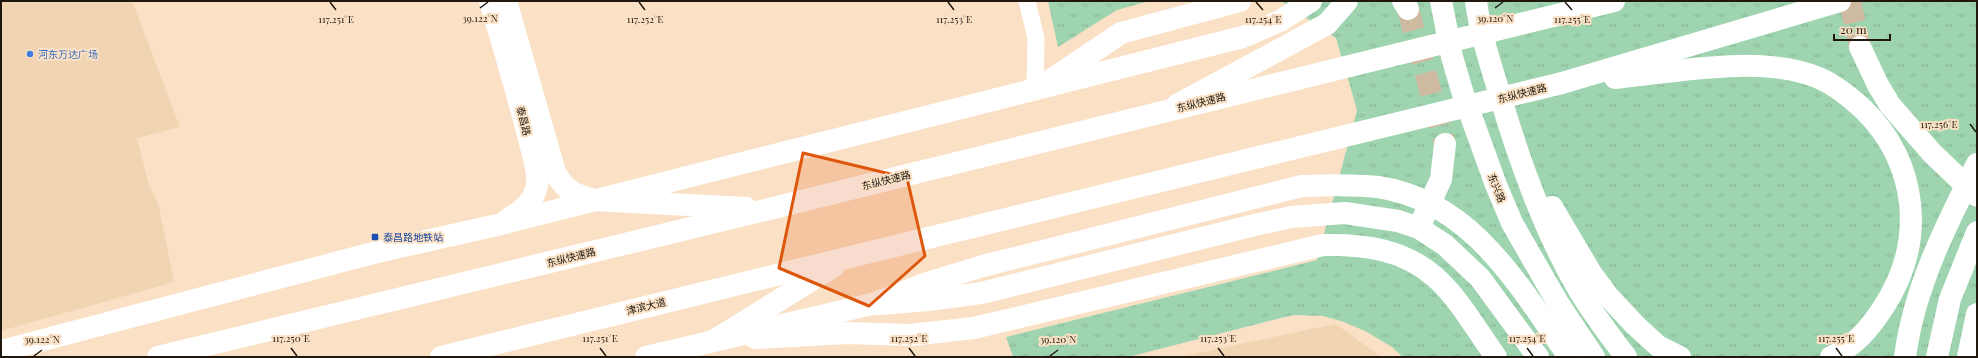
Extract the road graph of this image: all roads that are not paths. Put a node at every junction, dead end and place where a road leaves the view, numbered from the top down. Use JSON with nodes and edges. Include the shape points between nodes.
{"nodes":[{"id":1,"x":490,"y":1,"type":"edge"},
{"id":2,"x":506,"y":1,"type":"edge"},
{"id":3,"x":1027,"y":1,"type":"edge"},
{"id":4,"x":1240,"y":1,"type":"edge"},
{"id":5,"x":1311,"y":1,"type":"edge"},
{"id":6,"x":1347,"y":1,"type":"edge"},
{"id":7,"x":1441,"y":1,"type":"edge"},
{"id":8,"x":1476,"y":1,"type":"edge"},
{"id":9,"x":1590,"y":1,"type":"edge"},
{"id":10,"x":1614,"y":1,"type":"edge"},
{"id":11,"x":1840,"y":1,"type":"edge"},
{"id":12,"x":1555,"y":16,"type":"junction"},
{"id":13,"x":1860,"y":47,"type":"tunnel mouth"},
{"id":14,"x":1562,"y":83,"type":"junction"},
{"id":15,"x":1035,"y":90,"type":"junction"},
{"id":16,"x":1166,"y":111,"type":"junction"},
{"id":17,"x":1507,"y":119,"type":"junction"},
{"id":18,"x":1445,"y":144,"type":"tunnel mouth"},
{"id":19,"x":1977,"y":164,"type":"edge"},
{"id":20,"x":1977,"y":196,"type":"edge"},
{"id":21,"x":594,"y":200,"type":"junction"},
{"id":22,"x":769,"y":209,"type":"junction"},
{"id":23,"x":497,"y":225,"type":"junction"},
{"id":24,"x":1419,"y":228,"type":"junction"},
{"id":25,"x":1977,"y":232,"type":"edge"},
{"id":26,"x":851,"y":256,"type":"junction"},
{"id":27,"x":872,"y":304,"type":"junction"},
{"id":28,"x":1977,"y":314,"type":"edge"},
{"id":29,"x":714,"y":341,"type":"junction"},
{"id":30,"x":1,"y":352,"type":"edge"},
{"id":31,"x":158,"y":357,"type":"edge"},
{"id":32,"x":441,"y":357,"type":"edge"},
{"id":33,"x":646,"y":357,"type":"edge"},
{"id":34,"x":1496,"y":357,"type":"edge"},
{"id":35,"x":1538,"y":357,"type":"edge"},
{"id":36,"x":1569,"y":357,"type":"edge"},
{"id":37,"x":1594,"y":357,"type":"edge"},
{"id":38,"x":1626,"y":357,"type":"edge"},
{"id":39,"x":1680,"y":357,"type":"edge"},
{"id":40,"x":1832,"y":357,"type":"edge"},
{"id":41,"x":1905,"y":357,"type":"edge"},
{"id":42,"x":1937,"y":357,"type":"edge"},
{"id":43,"x":1968,"y":357,"type":"edge"}],
"edges":[{"from":1,"to":23,"type":"main road","name":"泰昌路","via":[[520,106],[537,185],[532,199],[522,211]]},
{"from":2,"to":21,"type":"main road","name":"泰昌路","via":[[555,172],[561,184],[573,193]]},
{"from":3,"to":15,"type":"street","via":[[1036,38]]},
{"from":4,"to":15,"type":"main road","via":[[1121,32]]},
{"from":5,"to":15,"type":"main road","via":[[1280,21],[1243,37]]},
{"from":6,"to":16,"type":"main road","via":[[1327,24]]},
{"from":7,"to":37,"type":"main road","name":"东兴路","via":[[1452,57],[1463,94],[1512,223],[1547,285]]},
{"from":8,"to":17,"type":"main road","via":[[1490,64]]},
{"from":9,"to":12,"type":"main road"},
{"from":10,"to":12,"type":"main road","name":"东纵快速路"},
{"from":11,"to":14,"type":"main road","name":"东纵快速路"},
{"from":12,"to":16,"type":"main road","name":"东纵快速路"},
{"from":13,"to":20,"type":"main road","via":[[1890,105],[1932,153]]},
{"from":14,"to":26,"type":"main road","name":"东纵快速路"},
{"from":14,"to":40,"type":"main road","via":[[1760,66],[1791,70],[1818,78],[1839,89],[1877,123],[1891,143],[1908,188],[1911,210],[1909,243],[1904,268],[1878,315],[1862,337]]},
{"from":15,"to":21,"type":"main road"},
{"from":16,"to":22,"type":"main road","name":"东纵快速路"},
{"from":17,"to":38,"type":"main road","via":[[1529,181],[1561,256],[1581,292]]},
{"from":17,"to":39,"type":"main road","via":[[1538,182],[1591,273],[1635,325],[1658,346]]},
{"from":18,"to":24,"type":"main road","via":[[1441,179]]},
{"from":19,"to":41,"type":"main road","via":[[1932,257],[1916,306]]},
{"from":21,"to":22,"type":"main road"},
{"from":21,"to":23,"type":"main road"},
{"from":22,"to":31,"type":"main road","name":"东纵快速路"},
{"from":23,"to":30,"type":"main road","via":[[377,252]]},
{"from":24,"to":27,"type":"main road","via":[[1345,213],[1291,217],[981,293]]},
{"from":24,"to":35,"type":"main road","via":[[1446,245],[1480,278]]},
{"from":25,"to":42,"type":"main road","via":[[1950,299]]},
{"from":26,"to":29,"type":"main road"},
{"from":26,"to":32,"type":"main road","name":"津滨大道"},
{"from":27,"to":29,"type":"main road"},
{"from":27,"to":36,"type":"main road","via":[[927,283],[983,266],[1302,186],[1341,184],[1378,187],[1410,195],[1441,210],[1466,227],[1506,267]]},
{"from":28,"to":43,"type":"main road"},
{"from":29,"to":33,"type":"main road"},
{"from":29,"to":34,"type":"main road","via":[[810,334],[910,335],[974,328],[1323,245],[1350,244],[1387,251],[1414,262],[1435,277],[1453,297]]}]}
